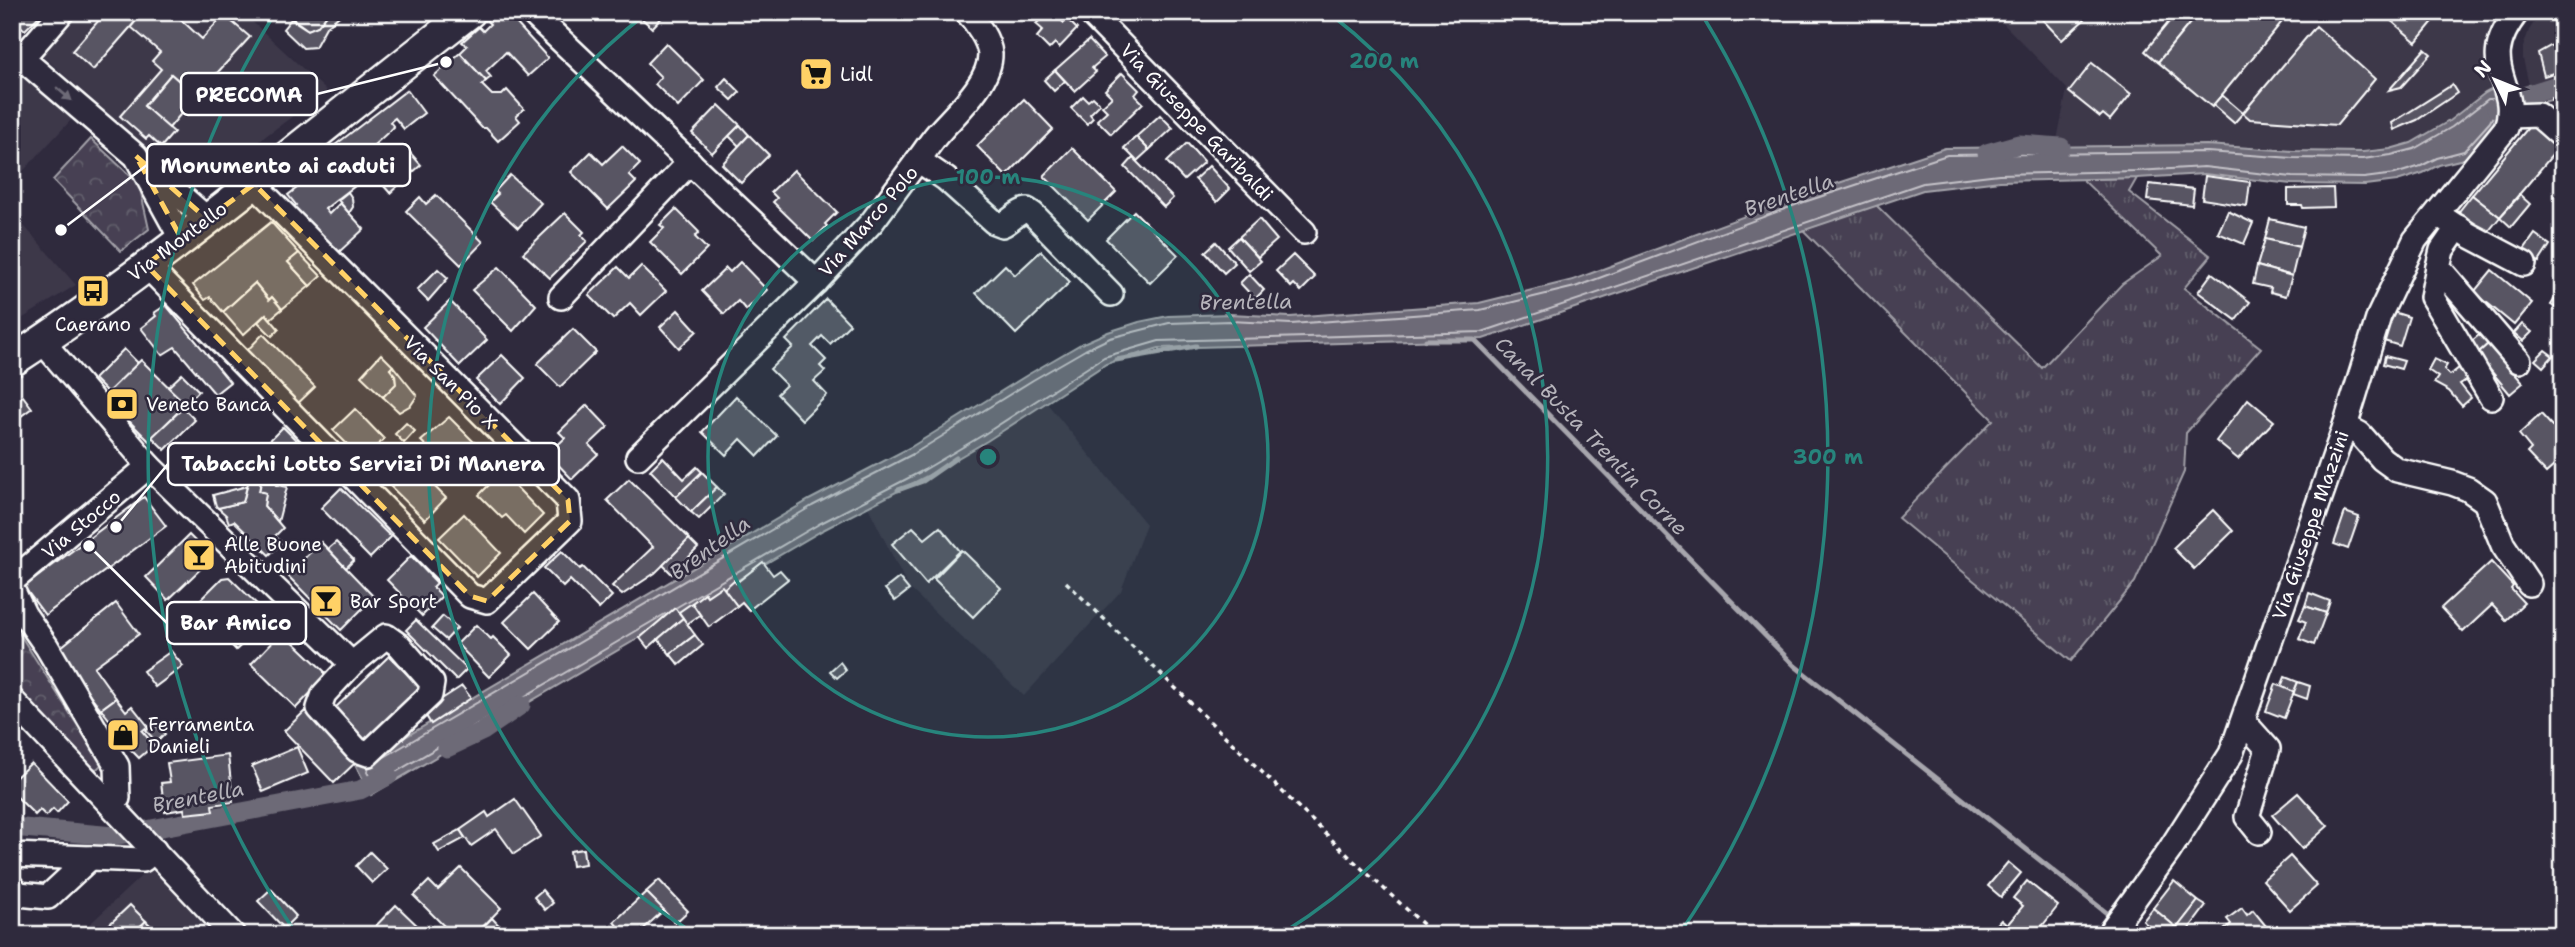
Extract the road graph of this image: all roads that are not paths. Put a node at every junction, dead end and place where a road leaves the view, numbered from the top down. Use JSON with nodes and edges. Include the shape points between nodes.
{"nodes":[{"id":1,"x":62,"y":12,"type":"edge"},
{"id":2,"x":531,"y":12,"type":"edge"},
{"id":3,"x":967,"y":12,"type":"edge"},
{"id":4,"x":1089,"y":12,"type":"edge"},
{"id":5,"x":2517,"y":12,"type":"edge"},
{"id":6,"x":453,"y":18,"type":"edge"},
{"id":7,"x":17,"y":54,"type":"edge"},
{"id":8,"x":2510,"y":112,"type":"junction"},
{"id":9,"x":2563,"y":137,"type":"edge"},
{"id":10,"x":136,"y":156,"type":"junction"},
{"id":11,"x":918,"y":160,"type":"junction"},
{"id":12,"x":690,"y":162,"type":"junction"},
{"id":13,"x":254,"y":184,"type":"junction"},
{"id":14,"x":2437,"y":214,"type":"junction"},
{"id":15,"x":207,"y":219,"type":"junction"},
{"id":16,"x":2458,"y":227,"type":"junction"},
{"id":17,"x":1304,"y":232,"type":"dead end"},
{"id":18,"x":181,"y":238,"type":"junction"},
{"id":19,"x":2524,"y":264,"type":"dead end"},
{"id":20,"x":146,"y":265,"type":"junction"},
{"id":21,"x":2438,"y":267,"type":"junction"},
{"id":22,"x":816,"y":282,"type":"junction"},
{"id":23,"x":1111,"y":294,"type":"dead end"},
{"id":24,"x":561,"y":297,"type":"dead end"},
{"id":25,"x":42,"y":341,"type":"junction"},
{"id":26,"x":12,"y":361,"type":"edge"},
{"id":27,"x":2519,"y":361,"type":"dead end"},
{"id":28,"x":2491,"y":397,"type":"dead end"},
{"id":29,"x":2345,"y":426,"type":"junction"},
{"id":30,"x":638,"y":457,"type":"dead end"},
{"id":31,"x":149,"y":466,"type":"junction"},
{"id":32,"x":12,"y":581,"type":"edge"},
{"id":33,"x":2529,"y":584,"type":"dead end"},
{"id":34,"x":12,"y":589,"type":"edge"},
{"id":35,"x":352,"y":664,"type":"junction"},
{"id":36,"x":12,"y":700,"type":"edge"},
{"id":37,"x":2242,"y":721,"type":"junction"},
{"id":38,"x":115,"y":808,"type":"junction"},
{"id":39,"x":2259,"y":832,"type":"dead end"},
{"id":40,"x":147,"y":842,"type":"junction"},
{"id":41,"x":12,"y":855,"type":"edge"},
{"id":42,"x":90,"y":858,"type":"junction"},
{"id":43,"x":12,"y":887,"type":"edge"},
{"id":44,"x":233,"y":935,"type":"edge"},
{"id":45,"x":2108,"y":935,"type":"edge"}],
"edges":[{"from":1,"to":7,"type":"street"},
{"from":2,"to":12,"type":"street","name":"Via Marco Polo"},
{"from":3,"to":11,"type":"street","via":[[990,55],[983,77],[971,99]]},
{"from":4,"to":17,"type":"street","name":"Via Giuseppe Garibaldi"},
{"from":5,"to":8,"type":"street","via":[[2498,47],[2497,62]]},
{"from":6,"to":13,"type":"main road","name":"Via Montello"},
{"from":7,"to":10,"type":"street","one_way":true},
{"from":8,"to":9,"type":"street","via":[[2538,115]]},
{"from":8,"to":14,"type":"street","name":"Via Giuseppe Mazzini","via":[[2500,138]]},
{"from":10,"to":15,"type":"street"},
{"from":10,"to":18,"type":"street"},
{"from":11,"to":22,"type":"street","name":"Via Marco Polo","via":[[872,222]]},
{"from":11,"to":23,"type":"street","name":"Via Marco Polo","via":[[994,222],[1002,225],[1027,210]]},
{"from":12,"to":22,"type":"street","name":"Via Marco Polo"},
{"from":12,"to":24,"type":"street"},
{"from":13,"to":15,"type":"main road","name":"Via Montello"},
{"from":13,"to":20,"type":"street","name":"Via San Pio X","via":[[569,500],[570,521],[487,601],[470,596]]},
{"from":14,"to":16,"type":"street"},
{"from":14,"to":29,"type":"street","name":"Via Giuseppe Mazzini","via":[[2415,240],[2379,316]]},
{"from":15,"to":18,"type":"main road","name":"Via Montello"},
{"from":16,"to":19,"type":"street"},
{"from":16,"to":21,"type":"street","via":[[2442,250]]},
{"from":18,"to":20,"type":"main road","name":"Via Montello"},
{"from":20,"to":25,"type":"main road","name":"Via Montello"},
{"from":21,"to":27,"type":"street"},
{"from":21,"to":28,"type":"street","via":[[2432,297]]},
{"from":22,"to":30,"type":"street","name":"Via Marco Polo"},
{"from":25,"to":26,"type":"main road","name":"Via Montello"},
{"from":25,"to":31,"type":"street"},
{"from":29,"to":33,"type":"street","via":[[2360,434],[2397,470],[2452,483],[2484,501],[2503,545]]},
{"from":29,"to":37,"type":"street","name":"Via Giuseppe Mazzini"},
{"from":31,"to":32,"type":"street","name":"Via Stocco"},
{"from":31,"to":35,"type":"street"},
{"from":34,"to":38,"type":"street","via":[[117,766]]},
{"from":35,"to":35,"type":"street","via":[[324,694],[319,708],[357,750],[368,754],[430,695],[432,683],[386,636]]},
{"from":36,"to":38,"type":"street"},
{"from":37,"to":39,"type":"street","via":[[2268,749],[2246,817]]},
{"from":37,"to":45,"type":"street","name":"Via Giuseppe Mazzini","via":[[2231,754]]},
{"from":38,"to":40,"type":"street"},
{"from":40,"to":42,"type":"street","via":[[143,860]]},
{"from":40,"to":44,"type":"street"},
{"from":41,"to":42,"type":"street"},
{"from":42,"to":43,"type":"street","via":[[48,897],[19,894]]}]}
